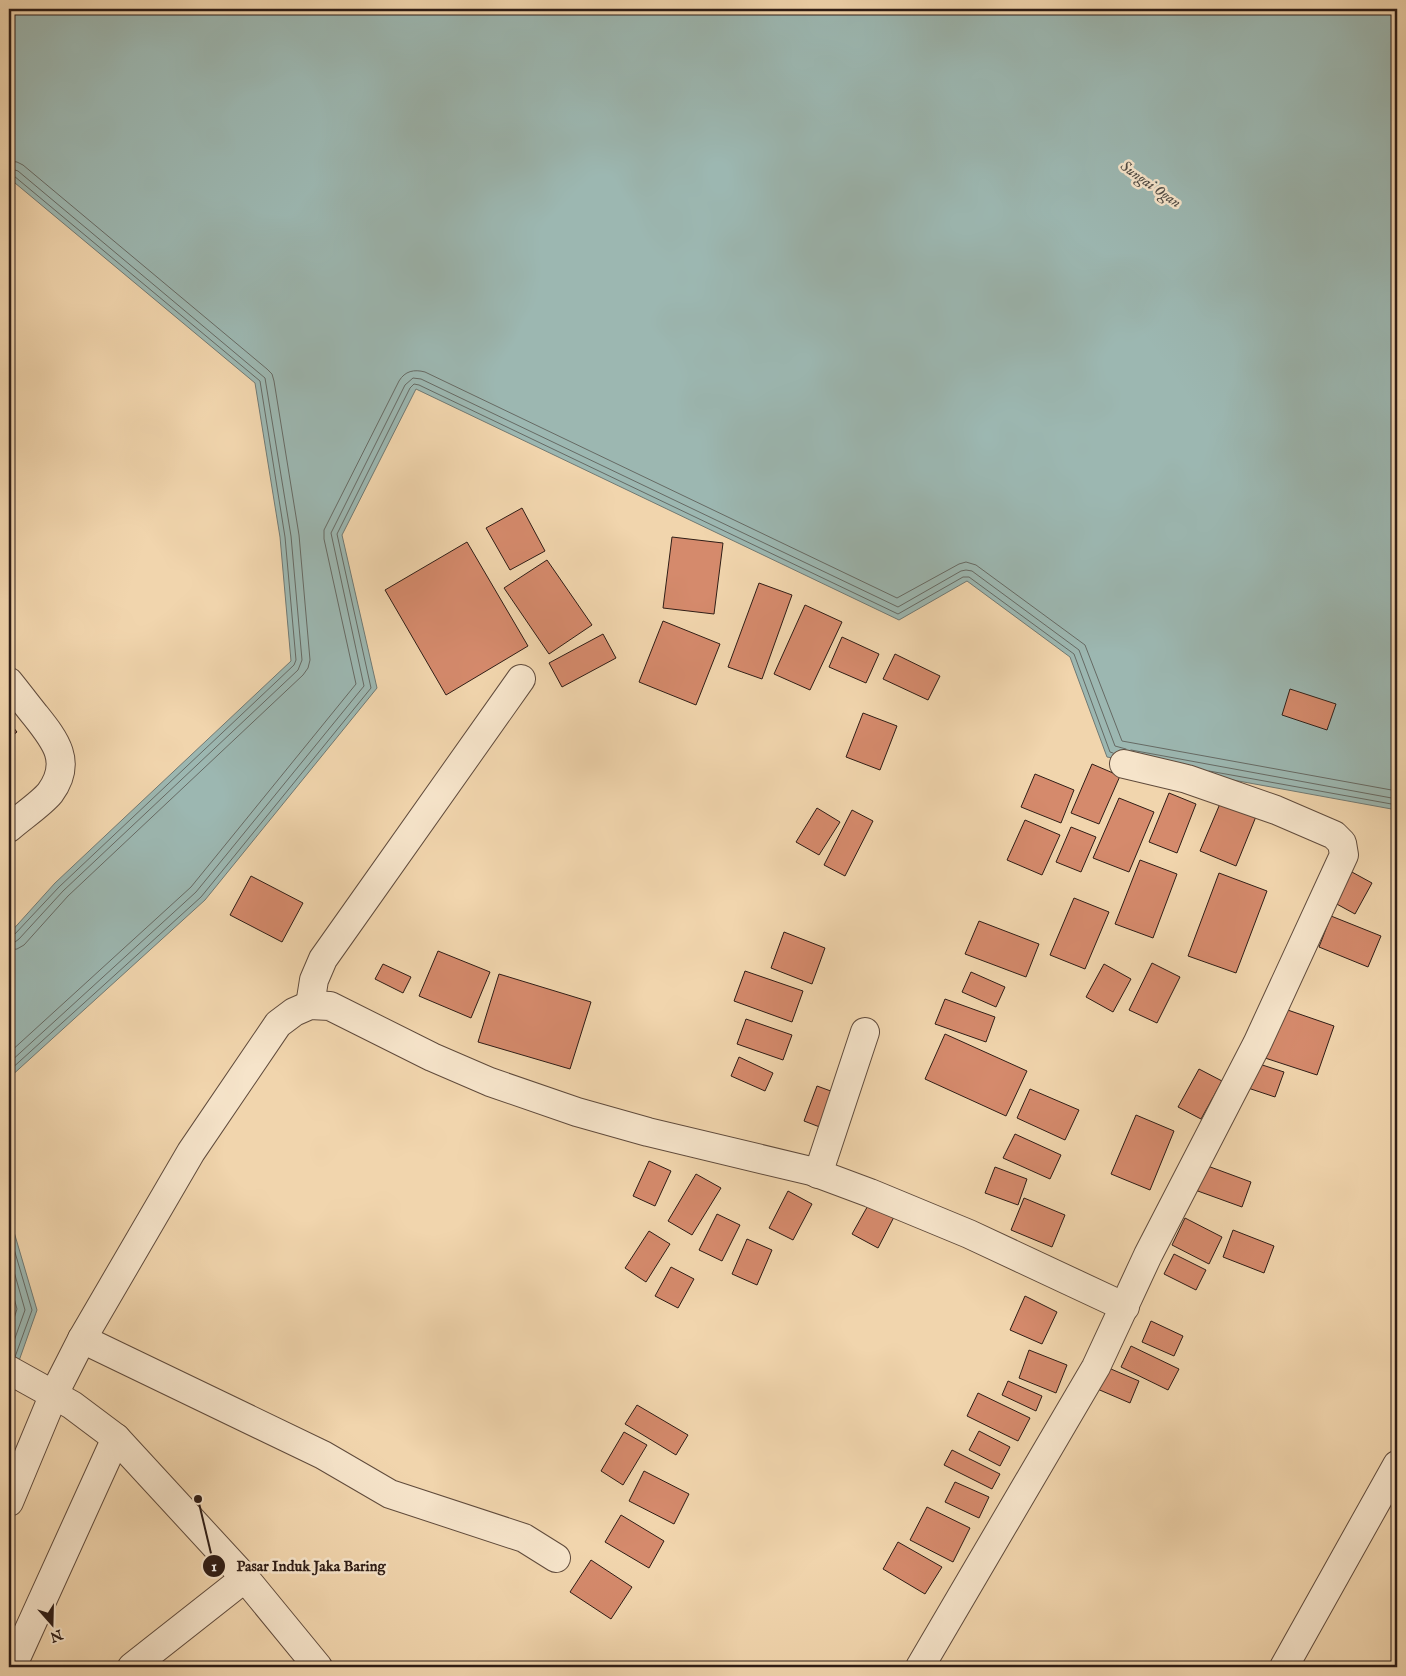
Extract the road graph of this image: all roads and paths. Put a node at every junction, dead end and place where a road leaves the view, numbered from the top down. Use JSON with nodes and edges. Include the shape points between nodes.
{"nodes":[{"id":1,"x":520,"y":679,"type":"dead end"},
{"id":2,"x":9,"y":682,"type":"edge"},
{"id":3,"x":1124,"y":764,"type":"dead end"},
{"id":4,"x":9,"y":828,"type":"edge"},
{"id":5,"x":310,"y":1005,"type":"junction"},
{"id":6,"x":865,"y":1032,"type":"dead end"},
{"id":7,"x":818,"y":1174,"type":"junction"},
{"id":8,"x":1125,"y":1307,"type":"junction"},
{"id":9,"x":82,"y":1339,"type":"junction"},
{"id":10,"x":9,"y":1370,"type":"edge"},
{"id":11,"x":49,"y":1391,"type":"junction"},
{"id":12,"x":116,"y":1438,"type":"junction"},
{"id":13,"x":1395,"y":1476,"type":"edge"},
{"id":14,"x":9,"y":1502,"type":"edge"},
{"id":15,"x":556,"y":1558,"type":"dead end"},
{"id":16,"x":246,"y":1578,"type":"junction"},
{"id":17,"x":12,"y":1667,"type":"edge"},
{"id":18,"x":132,"y":1667,"type":"edge"},
{"id":19,"x":318,"y":1667,"type":"edge"},
{"id":20,"x":920,"y":1667,"type":"edge"},
{"id":21,"x":1284,"y":1667,"type":"edge"}],
"edges":[{"from":1,"to":5,"type":"street","via":[[323,958],[314,980]]},
{"from":2,"to":4,"type":"street","via":[[50,732],[58,746],[61,761],[58,779],[49,794]]},
{"from":3,"to":8,"type":"street","via":[[1187,779],[1276,810],[1334,835],[1342,843],[1344,855],[1258,1044],[1148,1254]]},
{"from":5,"to":7,"type":"street","via":[[330,1006],[490,1082],[577,1112]]},
{"from":5,"to":9,"type":"street","via":[[278,1024],[260,1050],[191,1152]]},
{"from":6,"to":7,"type":"street"},
{"from":7,"to":8,"type":"street","via":[[969,1234]]},
{"from":8,"to":20,"type":"street","via":[[1096,1367]]},
{"from":9,"to":11,"type":"street"},
{"from":9,"to":15,"type":"street","via":[[323,1455],[390,1494],[524,1538]]},
{"from":10,"to":11,"type":"street"},
{"from":11,"to":12,"type":"street"},
{"from":11,"to":14,"type":"street"},
{"from":12,"to":16,"type":"street"},
{"from":12,"to":17,"type":"street"},
{"from":13,"to":21,"type":"street"},
{"from":16,"to":18,"type":"street"},
{"from":16,"to":19,"type":"street"}]}
